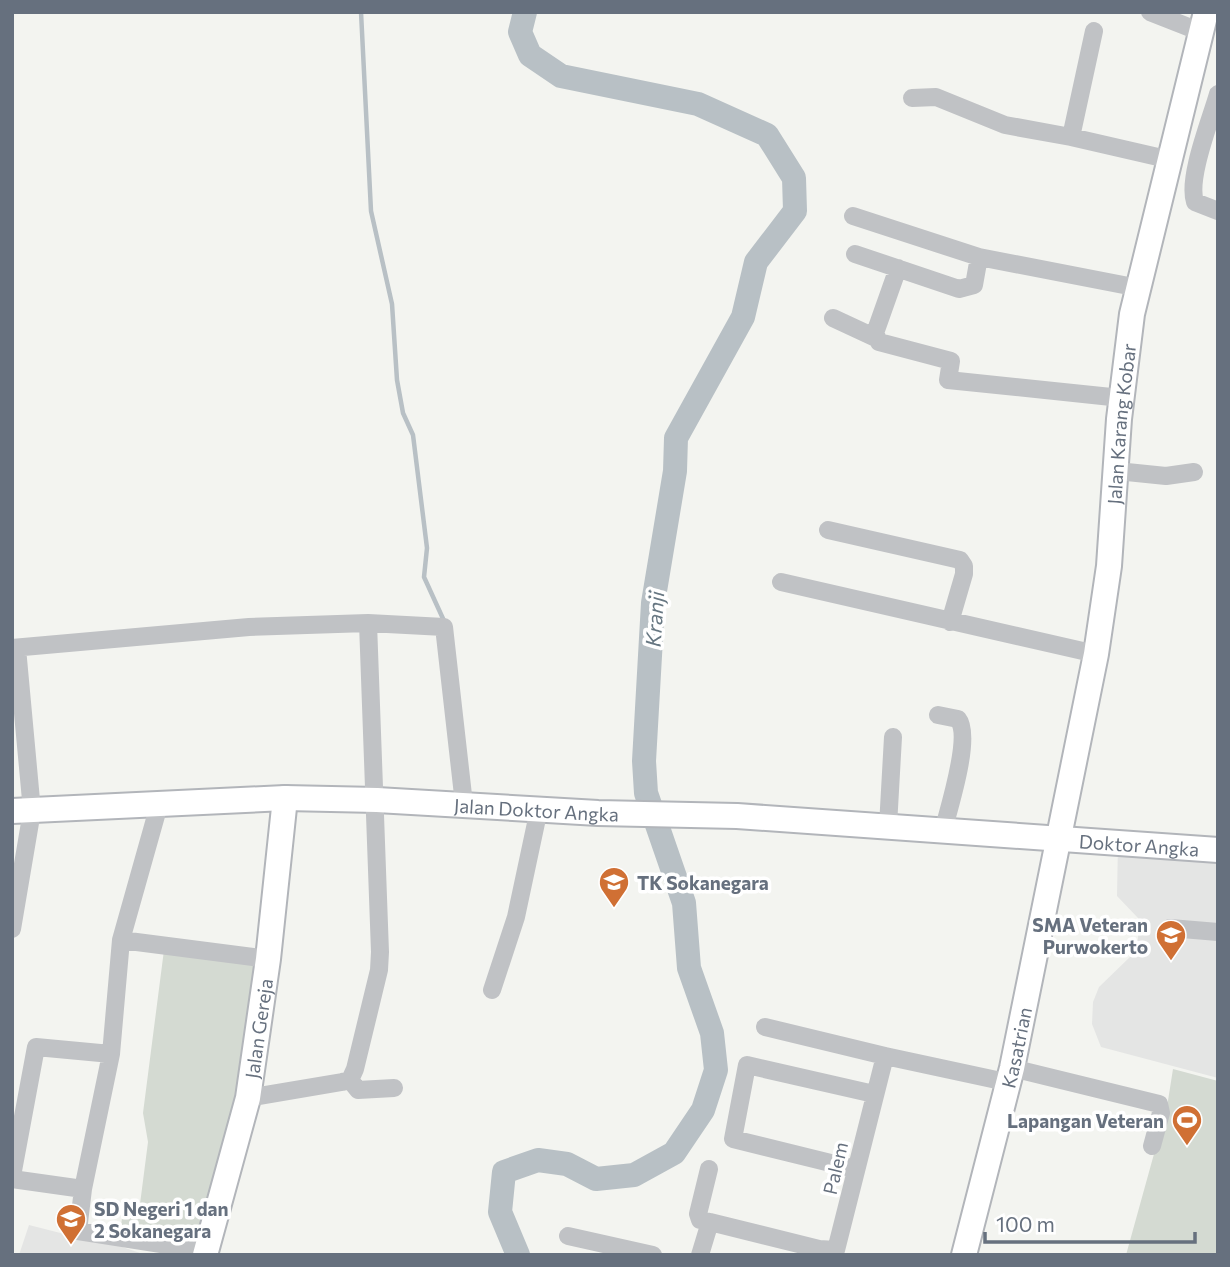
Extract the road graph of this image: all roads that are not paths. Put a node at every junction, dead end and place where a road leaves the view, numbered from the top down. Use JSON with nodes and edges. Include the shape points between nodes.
{"nodes":[{"id":1,"x":1150,"y":12,"type":"edge"},
{"id":2,"x":1204,"y":22,"type":"edge"},
{"id":3,"x":1094,"y":30,"type":"dead end"},
{"id":4,"x":1218,"y":94,"type":"edge"},
{"id":5,"x":912,"y":98,"type":"dead end"},
{"id":6,"x":1071,"y":136,"type":"junction"},
{"id":7,"x":1171,"y":160,"type":"junction"},
{"id":8,"x":1218,"y":211,"type":"edge"},
{"id":9,"x":853,"y":216,"type":"dead end"},
{"id":10,"x":855,"y":254,"type":"dead end"},
{"id":11,"x":979,"y":257,"type":"junction"},
{"id":12,"x":898,"y":268,"type":"junction"},
{"id":13,"x":1139,"y":288,"type":"junction"},
{"id":14,"x":833,"y":318,"type":"dead end"},
{"id":15,"x":876,"y":338,"type":"junction"},
{"id":16,"x":1121,"y":398,"type":"junction"},
{"id":17,"x":1117,"y":471,"type":"junction"},
{"id":18,"x":1194,"y":472,"type":"dead end"},
{"id":19,"x":828,"y":530,"type":"dead end"},
{"id":20,"x":781,"y":582,"type":"dead end"},
{"id":21,"x":950,"y":622,"type":"junction"},
{"id":22,"x":368,"y":623,"type":"junction"},
{"id":23,"x":15,"y":648,"type":"edge"},
{"id":24,"x":1096,"y":654,"type":"junction"},
{"id":25,"x":938,"y":715,"type":"dead end"},
{"id":26,"x":893,"y":737,"type":"dead end"},
{"id":27,"x":285,"y":798,"type":"junction"},
{"id":28,"x":377,"y":800,"type":"junction"},
{"id":29,"x":464,"y":804,"type":"junction"},
{"id":30,"x":159,"y":805,"type":"junction"},
{"id":31,"x":539,"y":809,"type":"junction"},
{"id":32,"x":22,"y":811,"type":"edge"},
{"id":33,"x":888,"y":826,"type":"junction"},
{"id":34,"x":943,"y":831,"type":"junction"},
{"id":35,"x":1059,"y":840,"type":"junction"},
{"id":36,"x":1218,"y":850,"type":"edge"},
{"id":37,"x":1170,"y":928,"type":"dead end"},
{"id":38,"x":12,"y":929,"type":"edge"},
{"id":39,"x":1218,"y":932,"type":"edge"},
{"id":40,"x":121,"y":940,"type":"junction"},
{"id":41,"x":268,"y":959,"type":"junction"},
{"id":42,"x":492,"y":990,"type":"dead end"},
{"id":43,"x":765,"y":1027,"type":"dead end"},
{"id":44,"x":111,"y":1054,"type":"junction"},
{"id":45,"x":884,"y":1056,"type":"junction"},
{"id":46,"x":1009,"y":1075,"type":"junction"},
{"id":47,"x":350,"y":1080,"type":"junction"},
{"id":48,"x":394,"y":1088,"type":"dead end"},
{"id":49,"x":874,"y":1094,"type":"junction"},
{"id":50,"x":248,"y":1097,"type":"junction"},
{"id":51,"x":1152,"y":1146,"type":"dead end"},
{"id":52,"x":709,"y":1169,"type":"dead end"},
{"id":53,"x":855,"y":1169,"type":"junction"},
{"id":54,"x":12,"y":1177,"type":"edge"},
{"id":55,"x":83,"y":1189,"type":"junction"},
{"id":56,"x":710,"y":1222,"type":"junction"},
{"id":57,"x":568,"y":1236,"type":"dead end"},
{"id":58,"x":785,"y":1247,"type":"edge"},
{"id":59,"x":205,"y":1253,"type":"edge"},
{"id":60,"x":653,"y":1255,"type":"edge"},
{"id":61,"x":700,"y":1255,"type":"edge"},
{"id":62,"x":964,"y":1255,"type":"edge"}],
"edges":[{"from":1,"to":2,"type":"street"},
{"from":2,"to":7,"type":"street","name":"Jalan Karang Kobar"},
{"from":3,"to":6,"type":"street"},
{"from":4,"to":8,"type":"street","via":[[1193,196],[1195,202]]},
{"from":5,"to":6,"type":"street","via":[[936,97],[1005,125]]},
{"from":6,"to":7,"type":"street"},
{"from":7,"to":13,"type":"street","name":"Jalan Karang Kobar"},
{"from":9,"to":11,"type":"street"},
{"from":10,"to":12,"type":"street"},
{"from":11,"to":12,"type":"street","via":[[974,285],[969,288],[959,289]]},
{"from":11,"to":13,"type":"street"},
{"from":12,"to":15,"type":"street"},
{"from":13,"to":16,"type":"street","name":"Jalan Karang Kobar"},
{"from":14,"to":15,"type":"street"},
{"from":15,"to":16,"type":"street","via":[[951,361],[948,380]]},
{"from":16,"to":17,"type":"street","name":"Jalan Karang Kobar"},
{"from":17,"to":18,"type":"street","via":[[1166,476]]},
{"from":17,"to":24,"type":"street","name":"Jalan Karang Kobar"},
{"from":19,"to":21,"type":"street","via":[[960,560],[964,574]]},
{"from":20,"to":21,"type":"street"},
{"from":21,"to":24,"type":"street"},
{"from":22,"to":23,"type":"street","via":[[249,627]]},
{"from":22,"to":28,"type":"street"},
{"from":22,"to":29,"type":"street","via":[[444,627]]},
{"from":23,"to":32,"type":"street"},
{"from":24,"to":35,"type":"street","name":"Jalan Karang Kobar"},
{"from":25,"to":34,"type":"street","via":[[958,719],[962,725],[959,767]]},
{"from":26,"to":33,"type":"street"},
{"from":27,"to":28,"type":"street","name":"Jalan Doktor Angka"},
{"from":27,"to":30,"type":"street","name":"Jalan Doktor Angka"},
{"from":27,"to":41,"type":"street","name":"Jalan Gereja"},
{"from":28,"to":29,"type":"street","name":"Jalan Doktor Angka"},
{"from":28,"to":47,"type":"street","via":[[379,970]]},
{"from":29,"to":31,"type":"street","name":"Jalan Doktor Angka"},
{"from":30,"to":32,"type":"street","name":"Jalan Doktor Angka"},
{"from":30,"to":40,"type":"street"},
{"from":31,"to":33,"type":"street","name":"Jalan Doktor Angka"},
{"from":31,"to":42,"type":"street","via":[[516,917]]},
{"from":32,"to":38,"type":"street"},
{"from":33,"to":34,"type":"street","name":"Jalan Doktor Angka"},
{"from":34,"to":35,"type":"street","name":"Jalan Doktor Angka"},
{"from":35,"to":36,"type":"street","name":"Doktor Angka"},
{"from":35,"to":46,"type":"street","name":"Kasatrian"},
{"from":37,"to":39,"type":"street"},
{"from":40,"to":41,"type":"street"},
{"from":40,"to":44,"type":"street"},
{"from":41,"to":50,"type":"street","name":"Jalan Gereja"},
{"from":43,"to":45,"type":"street"},
{"from":44,"to":54,"type":"street","via":[[36,1047]]},
{"from":44,"to":55,"type":"street"},
{"from":45,"to":46,"type":"street"},
{"from":45,"to":49,"type":"street","name":"Palem"},
{"from":46,"to":51,"type":"street","via":[[1159,1104]]},
{"from":46,"to":62,"type":"street","name":"Kasatrian"},
{"from":47,"to":48,"type":"street","via":[[358,1090]]},
{"from":47,"to":50,"type":"street"},
{"from":49,"to":53,"type":"street","name":"Palem"},
{"from":49,"to":53,"type":"street","via":[[747,1065],[733,1139]]},
{"from":50,"to":59,"type":"street","name":"Jalan Gereja"},
{"from":52,"to":56,"type":"street","via":[[698,1214],[700,1220]]},
{"from":53,"to":58,"type":"street","name":"Palem","via":[[836,1250]]},
{"from":54,"to":55,"type":"street"},
{"from":55,"to":59,"type":"street","via":[[78,1231]]},
{"from":56,"to":58,"type":"street","name":"Palem"},
{"from":56,"to":61,"type":"street"},
{"from":57,"to":60,"type":"street"}]}
